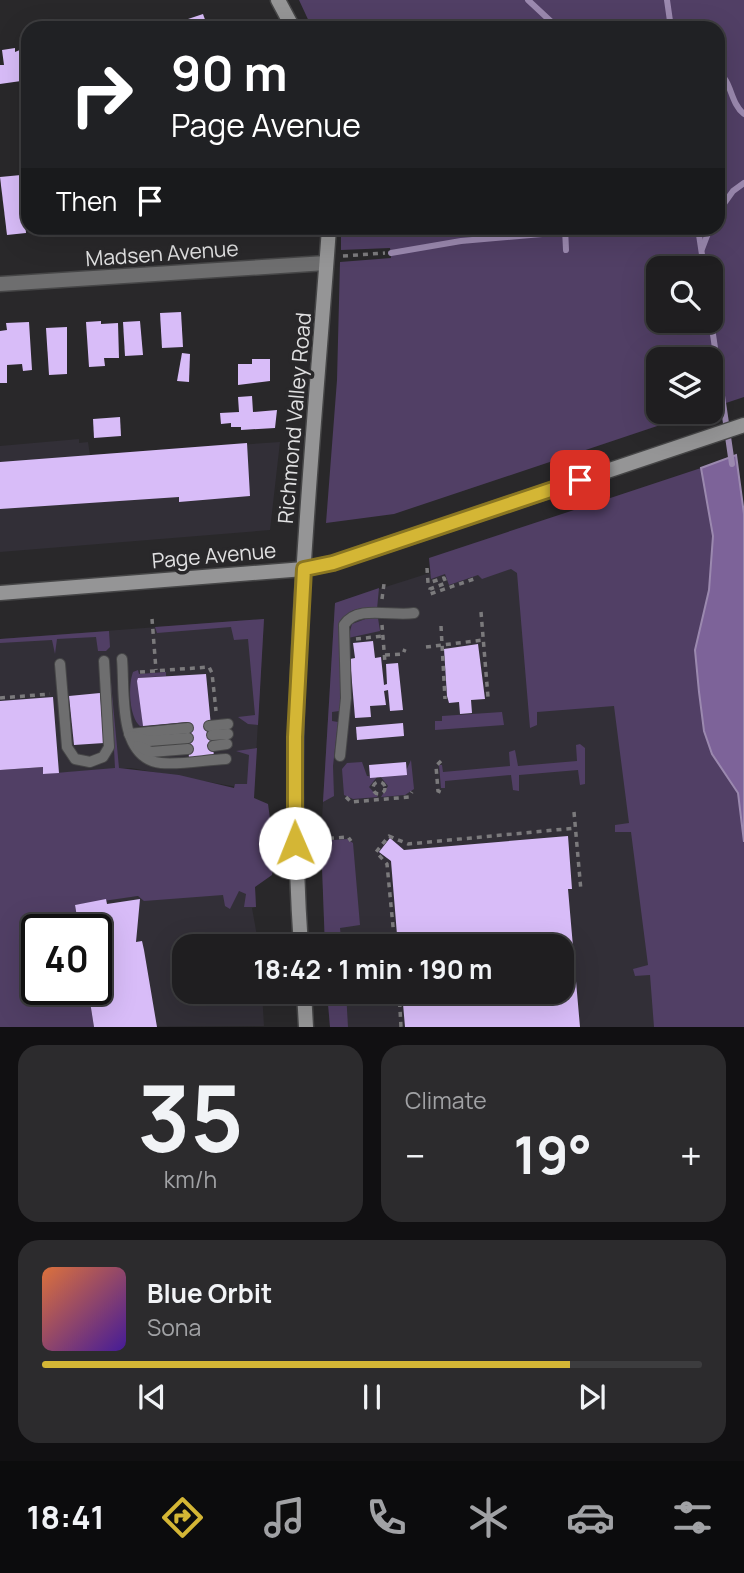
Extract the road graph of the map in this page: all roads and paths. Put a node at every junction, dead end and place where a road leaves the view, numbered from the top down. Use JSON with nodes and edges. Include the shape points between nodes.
{"nodes":[{"id":1,"x":278,"y":0,"type":"edge"},
{"id":2,"x":289,"y":21,"type":"edge"},
{"id":3,"x":328,"y":235,"type":"edge"},
{"id":4,"x":385,"y":253,"type":"dead end"},
{"id":5,"x":326,"y":260,"type":"junction"},
{"id":6,"x":0,"y":285,"type":"edge"},
{"id":7,"x":744,"y":425,"type":"edge"},
{"id":8,"x":427,"y":568,"type":"dead end"},
{"id":9,"x":304,"y":569,"type":"junction"},
{"id":10,"x":477,"y":578,"type":"dead end"},
{"id":11,"x":384,"y":584,"type":"dead end"},
{"id":12,"x":0,"y":593,"type":"edge"},
{"id":13,"x":382,"y":607,"type":"dead end"},
{"id":14,"x":481,"y":612,"type":"dead end"},
{"id":15,"x":414,"y":613,"type":"dead end"},
{"id":16,"x":152,"y":619,"type":"dead end"},
{"id":17,"x":382,"y":620,"type":"dead end"},
{"id":18,"x":441,"y":626,"type":"dead end"},
{"id":19,"x":383,"y":636,"type":"junction"},
{"id":20,"x":351,"y":640,"type":"dead end"},
{"id":21,"x":483,"y":640,"type":"junction"},
{"id":22,"x":442,"y":645,"type":"junction"},
{"id":23,"x":426,"y":647,"type":"dead end"},
{"id":24,"x":405,"y":649,"type":"dead end"},
{"id":25,"x":384,"y":655,"type":"junction"},
{"id":26,"x":122,"y":659,"type":"dead end"},
{"id":27,"x":104,"y":661,"type":"dead end"},
{"id":28,"x":385,"y":663,"type":"dead end"},
{"id":29,"x":60,"y":664,"type":"dead end"},
{"id":30,"x":156,"y":670,"type":"junction"},
{"id":31,"x":140,"y":672,"type":"dead end"},
{"id":32,"x":53,"y":694,"type":"dead end"},
{"id":33,"x":488,"y":697,"type":"dead end"},
{"id":34,"x":0,"y":698,"type":"edge"},
{"id":35,"x":445,"y":699,"type":"dead end"},
{"id":36,"x":216,"y":711,"type":"dead end"},
{"id":37,"x":129,"y":734,"type":"junction"},
{"id":38,"x":228,"y":734,"type":"joint"},
{"id":39,"x":340,"y":756,"type":"dead end"},
{"id":40,"x":226,"y":759,"type":"dead end"},
{"id":41,"x":440,"y":761,"type":"dead end"},
{"id":42,"x":412,"y":792,"type":"dead end"},
{"id":43,"x":443,"y":793,"type":"dead end"},
{"id":44,"x":346,"y":796,"type":"dead end"},
{"id":45,"x":574,"y":812,"type":"dead end"},
{"id":46,"x":576,"y":828,"type":"junction"},
{"id":47,"x":319,"y":839,"type":"dead end"},
{"id":48,"x":351,"y":841,"type":"dead end"},
{"id":49,"x":581,"y":891,"type":"dead end"},
{"id":50,"x":300,"y":934,"type":"edge"},
{"id":51,"x":394,"y":934,"type":"edge"},
{"id":52,"x":305,"y":1004,"type":"edge"},
{"id":53,"x":399,"y":1004,"type":"edge"},
{"id":54,"x":306,"y":1027,"type":"edge"},
{"id":55,"x":401,"y":1027,"type":"edge"}],
"edges":[{"from":1,"to":2,"type":"street"},
{"from":3,"to":5,"type":"street","name":"Richmond Valley Road"},
{"from":4,"to":5,"type":"path"},
{"from":5,"to":6,"type":"street","name":"Madsen Avenue"},
{"from":5,"to":9,"type":"street","name":"Richmond Valley Road"},
{"from":7,"to":9,"type":"street","name":"Page Avenue"},
{"from":8,"to":10,"type":"path","via":[[428,583],[444,578],[446,583],[430,593]]},
{"from":9,"to":12,"type":"street","name":"Page Avenue"},
{"from":9,"to":50,"type":"street","name":"Richmond Valley Road","via":[[294,821]]},
{"from":11,"to":13,"type":"path"},
{"from":14,"to":21,"type":"path"},
{"from":15,"to":39,"type":"lane","via":[[366,613],[346,621]]},
{"from":16,"to":30,"type":"path"},
{"from":17,"to":19,"type":"path"},
{"from":18,"to":22,"type":"path"},
{"from":19,"to":20,"type":"path"},
{"from":19,"to":25,"type":"path"},
{"from":21,"to":22,"type":"path"},
{"from":21,"to":33,"type":"path"},
{"from":22,"to":23,"type":"path"},
{"from":22,"to":35,"type":"path"},
{"from":24,"to":25,"type":"path","via":[[403,654]]},
{"from":25,"to":28,"type":"path"},
{"from":26,"to":37,"type":"lane"},
{"from":27,"to":29,"type":"lane","via":[[110,741],[100,760],[85,762],[71,756],[67,747]]},
{"from":30,"to":31,"type":"path"},
{"from":30,"to":36,"type":"path","via":[[211,668]]},
{"from":32,"to":34,"type":"path"},
{"from":37,"to":37,"type":"lane","via":[[138,746],[151,752],[188,738]]},
{"from":37,"to":40,"type":"lane","via":[[136,751],[152,761]]},
{"from":38,"to":38,"type":"lane","via":[[212,736]]},
{"from":41,"to":43,"type":"path","via":[[436,766],[438,791]]},
{"from":42,"to":44,"type":"path","via":[[409,797],[349,802]]},
{"from":45,"to":46,"type":"path"},
{"from":46,"to":49,"type":"path"},
{"from":46,"to":51,"type":"path","via":[[408,844],[389,836],[376,852],[387,864]]},
{"from":47,"to":48,"type":"path","via":[[348,837]]},
{"from":52,"to":54,"type":"street"},
{"from":53,"to":55,"type":"path"}]}
